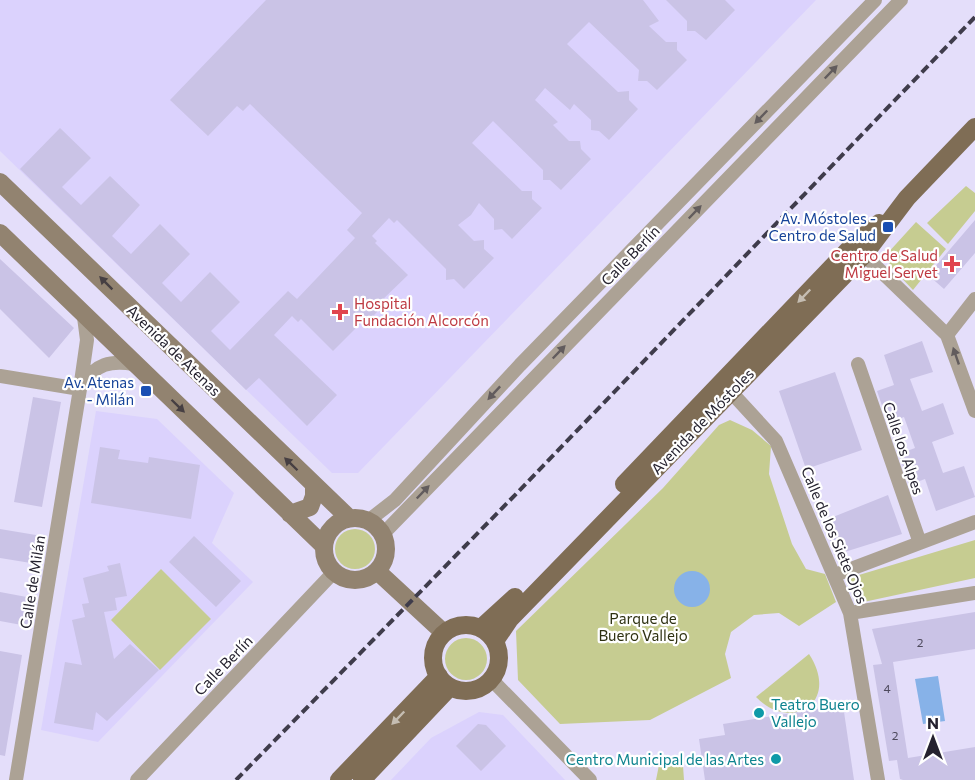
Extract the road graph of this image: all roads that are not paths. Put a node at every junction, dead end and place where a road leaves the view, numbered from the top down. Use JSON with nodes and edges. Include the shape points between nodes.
{"nodes":[{"id":1,"x":875,"y":0,"type":"edge"},
{"id":2,"x":901,"y":0,"type":"edge"},
{"id":3,"x":975,"y":127,"type":"edge"},
{"id":4,"x":0,"y":182,"type":"edge"},
{"id":5,"x":907,"y":198,"type":"junction"},
{"id":6,"x":0,"y":233,"type":"edge"},
{"id":7,"x":864,"y":255,"type":"junction"},
{"id":8,"x":975,"y":298,"type":"edge"},
{"id":9,"x":84,"y":316,"type":"junction"},
{"id":10,"x":947,"y":335,"type":"junction"},
{"id":11,"x":134,"y":363,"type":"junction"},
{"id":12,"x":858,"y":363,"type":"dead end"},
{"id":13,"x":0,"y":376,"type":"edge"},
{"id":14,"x":80,"y":389,"type":"junction"},
{"id":15,"x":730,"y":392,"type":"junction"},
{"id":16,"x":975,"y":411,"type":"edge"},
{"id":17,"x":314,"y":486,"type":"junction"},
{"id":18,"x":290,"y":514,"type":"junction"},
{"id":19,"x":349,"y":518,"type":"junction"},
{"id":20,"x":368,"y":520,"type":"junction"},
{"id":21,"x":975,"y":522,"type":"edge"},
{"id":22,"x":382,"y":534,"type":"junction"},
{"id":23,"x":920,"y":543,"type":"junction"},
{"id":24,"x":324,"y":546,"type":"junction"},
{"id":25,"x":377,"y":571,"type":"junction"},
{"id":26,"x":333,"y":573,"type":"junction"},
{"id":27,"x":835,"y":575,"type":"junction"},
{"id":28,"x":975,"y":593,"type":"edge"},
{"id":29,"x":850,"y":613,"type":"junction"},
{"id":30,"x":481,"y":628,"type":"junction"},
{"id":31,"x":444,"y":633,"type":"junction"},
{"id":32,"x":495,"y":641,"type":"junction"},
{"id":33,"x":491,"y":679,"type":"junction"},
{"id":34,"x":444,"y":681,"type":"junction"},
{"id":35,"x":16,"y":780,"type":"edge"},
{"id":36,"x":136,"y":780,"type":"edge"},
{"id":37,"x":339,"y":780,"type":"edge"},
{"id":38,"x":362,"y":780,"type":"edge"},
{"id":39,"x":590,"y":780,"type":"edge"},
{"id":40,"x":878,"y":780,"type":"edge"}],
"edges":[{"from":1,"to":20,"type":"street","name":"Calle Berlín","one_way":true,"via":[[520,365],[395,500]]},
{"from":22,"to":2,"type":"street","name":"Calle Berlín","one_way":true},
{"from":3,"to":5,"type":"main road","name":"Avenida de Móstoles"},
{"from":17,"to":4,"type":"street","name":"Avenida de Atenas","one_way":true},
{"from":5,"to":7,"type":"main road","name":"Avenida de Móstoles"},
{"from":5,"to":30,"type":"main road","name":"Avenida de Móstoles","one_way":true,"via":[[852,246],[502,611]]},
{"from":6,"to":9,"type":"street"},
{"from":7,"to":10,"type":"street"},
{"from":7,"to":15,"type":"main road","name":"Avenida de Móstoles"},
{"from":8,"to":10,"type":"street"},
{"from":9,"to":11,"type":"street"},
{"from":9,"to":14,"type":"street","name":"Calle de Milán","via":[[87,340]]},
{"from":16,"to":10,"type":"street","one_way":true},
{"from":11,"to":14,"type":"street","via":[[102,364]]},
{"from":11,"to":18,"type":"street","one_way":true},
{"from":12,"to":23,"type":"street","name":"Calle los Alpes"},
{"from":13,"to":14,"type":"street"},
{"from":14,"to":35,"type":"street","name":"Calle de Milán"},
{"from":15,"to":27,"type":"street","name":"Calle de los Siete Ojos","via":[[776,441]]},
{"from":15,"to":32,"type":"main road","name":"Avenida de Móstoles","via":[[510,619]]},
{"from":17,"to":18,"type":"street","via":[[310,507]]},
{"from":17,"to":19,"type":"street","name":"Avenida de Atenas"},
{"from":18,"to":24,"type":"street"},
{"from":19,"to":20,"type":"street"},
{"from":19,"to":24,"type":"street","via":[[332,528]]},
{"from":20,"to":22,"type":"street"},
{"from":21,"to":23,"type":"street"},
{"from":22,"to":25,"type":"street","via":[[386,554]]},
{"from":23,"to":27,"type":"street"},
{"from":24,"to":26,"type":"street"},
{"from":25,"to":26,"type":"street","via":[[359,580]]},
{"from":25,"to":31,"type":"street"},
{"from":26,"to":36,"type":"street","name":"Calle Berlín"},
{"from":27,"to":29,"type":"street","name":"Calle de los Siete Ojos"},
{"from":28,"to":29,"type":"street"},
{"from":29,"to":40,"type":"street","name":"Calle de los Siete Ojos"},
{"from":30,"to":31,"type":"main road","via":[[461,625]]},
{"from":30,"to":32,"type":"main road"},
{"from":31,"to":34,"type":"main road","via":[[433,658]]},
{"from":32,"to":33,"type":"main road","via":[[499,660]]},
{"from":33,"to":34,"type":"main road","via":[[472,690]]},
{"from":33,"to":39,"type":"street"},
{"from":34,"to":37,"type":"main road","one_way":true},
{"from":34,"to":38,"type":"main road"}]}
